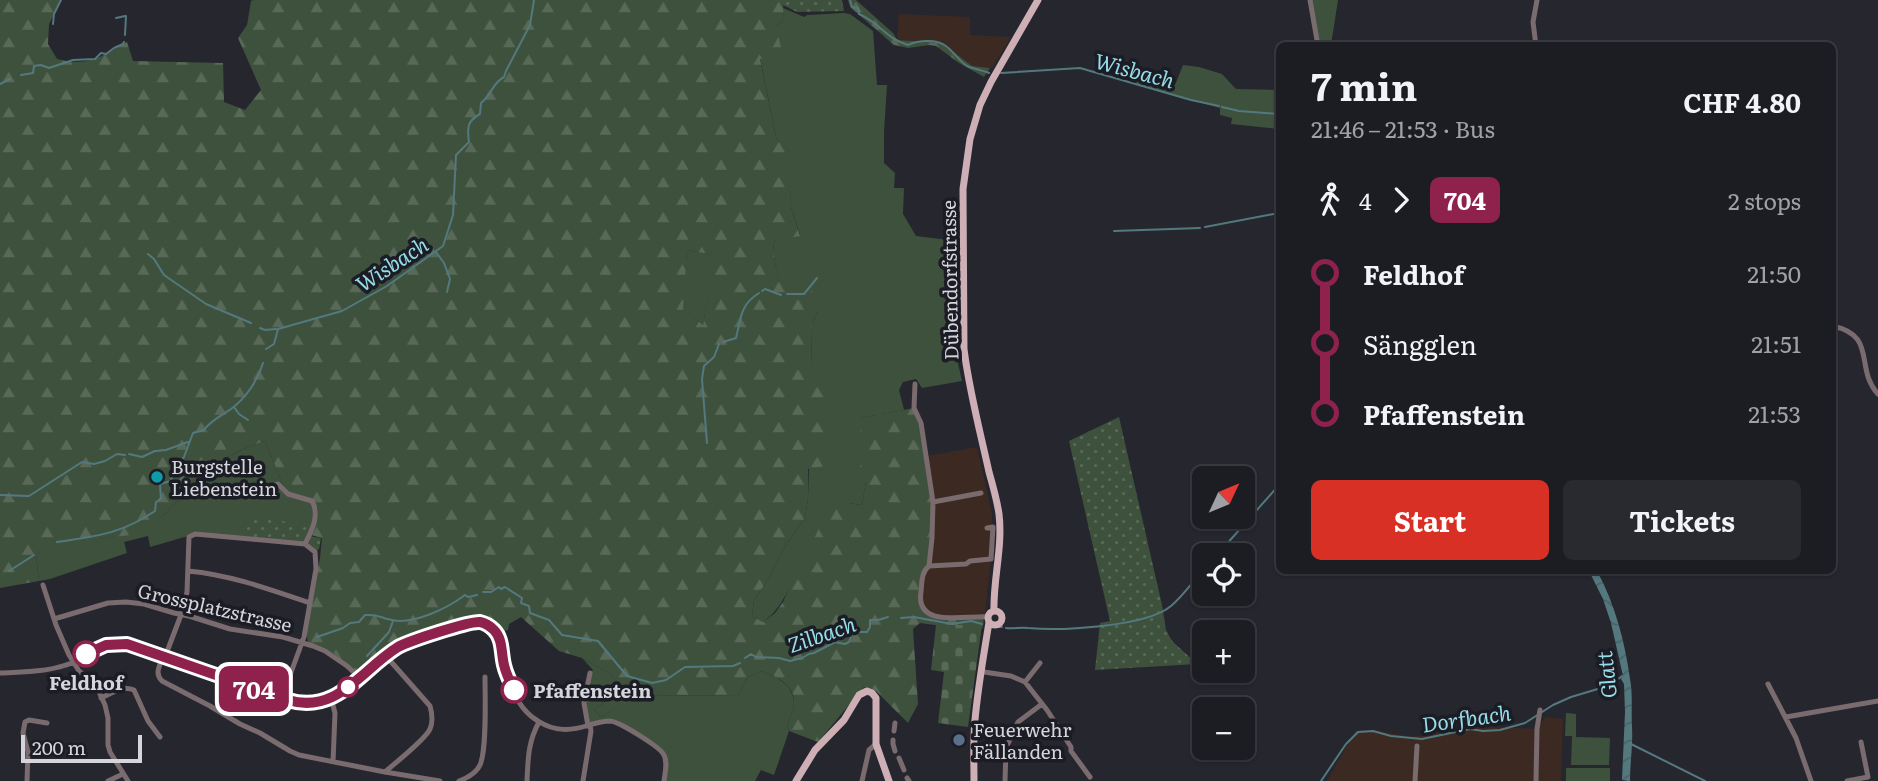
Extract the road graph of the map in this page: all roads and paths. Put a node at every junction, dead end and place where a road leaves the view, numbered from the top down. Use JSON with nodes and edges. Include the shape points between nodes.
{"nodes":[{"id":1,"x":1038,"y":0,"type":"edge"},
{"id":2,"x":1310,"y":0,"type":"edge"},
{"id":3,"x":1537,"y":0,"type":"edge"},
{"id":4,"x":1317,"y":42,"type":"edge"},
{"id":5,"x":1536,"y":42,"type":"edge"},
{"id":6,"x":1836,"y":327,"type":"edge"},
{"id":7,"x":915,"y":384,"type":"dead end"},
{"id":8,"x":1878,"y":394,"type":"edge"},
{"id":9,"x":260,"y":491,"type":"dead end"},
{"id":10,"x":981,"y":493,"type":"dead end"},
{"id":11,"x":933,"y":502,"type":"junction"},
{"id":12,"x":987,"y":528,"type":"dead end"},
{"id":13,"x":305,"y":544,"type":"junction"},
{"id":14,"x":929,"y":566,"type":"junction"},
{"id":15,"x":188,"y":570,"type":"junction"},
{"id":16,"x":43,"y":585,"type":"dead end"},
{"id":17,"x":310,"y":603,"type":"junction"},
{"id":18,"x":181,"y":614,"type":"junction"},
{"id":19,"x":54,"y":619,"type":"junction"},
{"id":20,"x":992,"y":619,"type":"junction"},
{"id":21,"x":301,"y":643,"type":"junction"},
{"id":22,"x":386,"y":656,"type":"junction"},
{"id":23,"x":164,"y":657,"type":"junction"},
{"id":24,"x":74,"y":663,"type":"junction"},
{"id":25,"x":1040,"y":663,"type":"dead end"},
{"id":26,"x":983,"y":670,"type":"junction"},
{"id":27,"x":0,"y":673,"type":"edge"},
{"id":28,"x":590,"y":673,"type":"dead end"},
{"id":29,"x":485,"y":677,"type":"dead end"},
{"id":30,"x":289,"y":678,"type":"dead end"},
{"id":31,"x":360,"y":678,"type":"junction"},
{"id":32,"x":1025,"y":682,"type":"junction"},
{"id":33,"x":1768,"y":684,"type":"dead end"},
{"id":34,"x":102,"y":698,"type":"junction"},
{"id":35,"x":331,"y":698,"type":"junction"},
{"id":36,"x":1878,"y":701,"type":"edge"},
{"id":37,"x":1042,"y":704,"type":"junction"},
{"id":38,"x":1540,"y":713,"type":"dead end"},
{"id":39,"x":1786,"y":717,"type":"junction"},
{"id":40,"x":539,"y":722,"type":"junction"},
{"id":41,"x":47,"y":723,"type":"dead end"},
{"id":42,"x":895,"y":723,"type":"dead end"},
{"id":43,"x":589,"y":726,"type":"junction"},
{"id":44,"x":894,"y":731,"type":"dead end"},
{"id":45,"x":160,"y":737,"type":"dead end"},
{"id":46,"x":893,"y":740,"type":"dead end"},
{"id":47,"x":1861,"y":742,"type":"dead end"},
{"id":48,"x":876,"y":744,"type":"junction"},
{"id":49,"x":1416,"y":746,"type":"dead end"},
{"id":50,"x":895,"y":751,"type":"dead end"},
{"id":51,"x":899,"y":758,"type":"dead end"},
{"id":52,"x":332,"y":762,"type":"junction"},
{"id":53,"x":904,"y":770,"type":"dead end"},
{"id":54,"x":385,"y":772,"type":"junction"},
{"id":55,"x":123,"y":774,"type":"junction"},
{"id":56,"x":1090,"y":777,"type":"dead end"},
{"id":57,"x":27,"y":781,"type":"edge"},
{"id":58,"x":108,"y":781,"type":"edge"},
{"id":59,"x":128,"y":781,"type":"edge"},
{"id":60,"x":440,"y":781,"type":"edge"},
{"id":61,"x":458,"y":781,"type":"edge"},
{"id":62,"x":527,"y":781,"type":"edge"},
{"id":63,"x":583,"y":781,"type":"edge"},
{"id":64,"x":664,"y":781,"type":"edge"},
{"id":65,"x":796,"y":781,"type":"edge"},
{"id":66,"x":862,"y":781,"type":"edge"},
{"id":67,"x":889,"y":781,"type":"edge"},
{"id":68,"x":974,"y":781,"type":"edge"},
{"id":69,"x":1005,"y":781,"type":"edge"},
{"id":70,"x":1415,"y":781,"type":"edge"},
{"id":71,"x":1536,"y":781,"type":"edge"},
{"id":72,"x":1811,"y":781,"type":"edge"},
{"id":73,"x":1847,"y":781,"type":"edge"}],
"edges":[{"from":1,"to":20,"type":"main road","name":"Dübendorfstrasse","via":[[975,119],[963,189],[964,349],[1001,531]]},
{"from":2,"to":4,"type":"street"},
{"from":3,"to":5,"type":"street"},
{"from":6,"to":8,"type":"street","via":[[1859,340],[1870,383]]},
{"from":7,"to":11,"type":"street","via":[[914,408],[922,423]]},
{"from":9,"to":13,"type":"street","via":[[278,484],[288,494],[312,501],[316,513]]},
{"from":10,"to":11,"type":"street"},
{"from":11,"to":14,"type":"street"},
{"from":12,"to":14,"type":"street","via":[[993,527],[991,559]]},
{"from":13,"to":15,"type":"street","via":[[195,534],[188,537]]},
{"from":13,"to":17,"type":"street","via":[[317,557]]},
{"from":14,"to":20,"type":"street","via":[[920,598],[925,611],[939,617]]},
{"from":15,"to":17,"type":"street","via":[[250,582]]},
{"from":15,"to":18,"type":"street"},
{"from":16,"to":19,"type":"street"},
{"from":17,"to":21,"type":"street"},
{"from":18,"to":19,"type":"street","name":"Grossplatzstrasse","via":[[144,604],[116,603]]},
{"from":18,"to":21,"type":"street","name":"Grossplatzstrasse"},
{"from":18,"to":23,"type":"street"},
{"from":19,"to":24,"type":"street"},
{"from":20,"to":26,"type":"main road","name":"Dübendorfstrasse","via":[[984,643]]},
{"from":21,"to":30,"type":"street"},
{"from":21,"to":31,"type":"street","name":"Grossplatzstrasse","via":[[325,651]]},
{"from":22,"to":31,"type":"street"},
{"from":22,"to":40,"type":"street","via":[[418,639],[472,623],[486,624],[499,637],[506,672],[520,703]]},
{"from":22,"to":54,"type":"street","via":[[430,706],[431,723],[428,733]]},
{"from":23,"to":24,"type":"street","via":[[115,644],[94,649]]},
{"from":23,"to":35,"type":"street","via":[[292,702]]},
{"from":23,"to":52,"type":"street","via":[[157,671],[162,681],[290,751]]},
{"from":24,"to":27,"type":"street"},
{"from":24,"to":34,"type":"street"},
{"from":25,"to":32,"type":"street"},
{"from":26,"to":32,"type":"street"},
{"from":26,"to":68,"type":"main road","name":"Dübendorfstrasse","via":[[975,722]]},
{"from":28,"to":43,"type":"street","via":[[584,703]]},
{"from":29,"to":61,"type":"street","via":[[482,758],[472,774]]},
{"from":31,"to":35,"type":"street"},
{"from":32,"to":37,"type":"street"},
{"from":33,"to":39,"type":"street"},
{"from":34,"to":45,"type":"street","via":[[123,688],[134,690]]},
{"from":34,"to":55,"type":"street","via":[[110,752]]},
{"from":35,"to":52,"type":"street","via":[[335,713]]},
{"from":36,"to":39,"type":"street"},
{"from":37,"to":56,"type":"street"},
{"from":37,"to":69,"type":"street","via":[[1018,722],[1006,748]]},
{"from":38,"to":71,"type":"street"},
{"from":39,"to":72,"type":"street"},
{"from":40,"to":43,"type":"street","via":[[564,730]]},
{"from":40,"to":62,"type":"street","via":[[528,748]]},
{"from":41,"to":57,"type":"street","via":[[25,722]]},
{"from":42,"to":44,"type":"street"},
{"from":43,"to":63,"type":"street"},
{"from":43,"to":64,"type":"street","via":[[613,722],[659,749],[666,762]]},
{"from":46,"to":50,"type":"street"},
{"from":47,"to":73,"type":"street","via":[[1868,776]]},
{"from":48,"to":65,"type":"main road","via":[[876,698],[865,692],[815,750]]},
{"from":48,"to":66,"type":"street","via":[[869,750]]},
{"from":48,"to":67,"type":"main road"},
{"from":49,"to":70,"type":"street"},
{"from":51,"to":53,"type":"street"},
{"from":52,"to":54,"type":"street"},
{"from":54,"to":60,"type":"street"},
{"from":55,"to":58,"type":"street"},
{"from":55,"to":59,"type":"street"}]}
